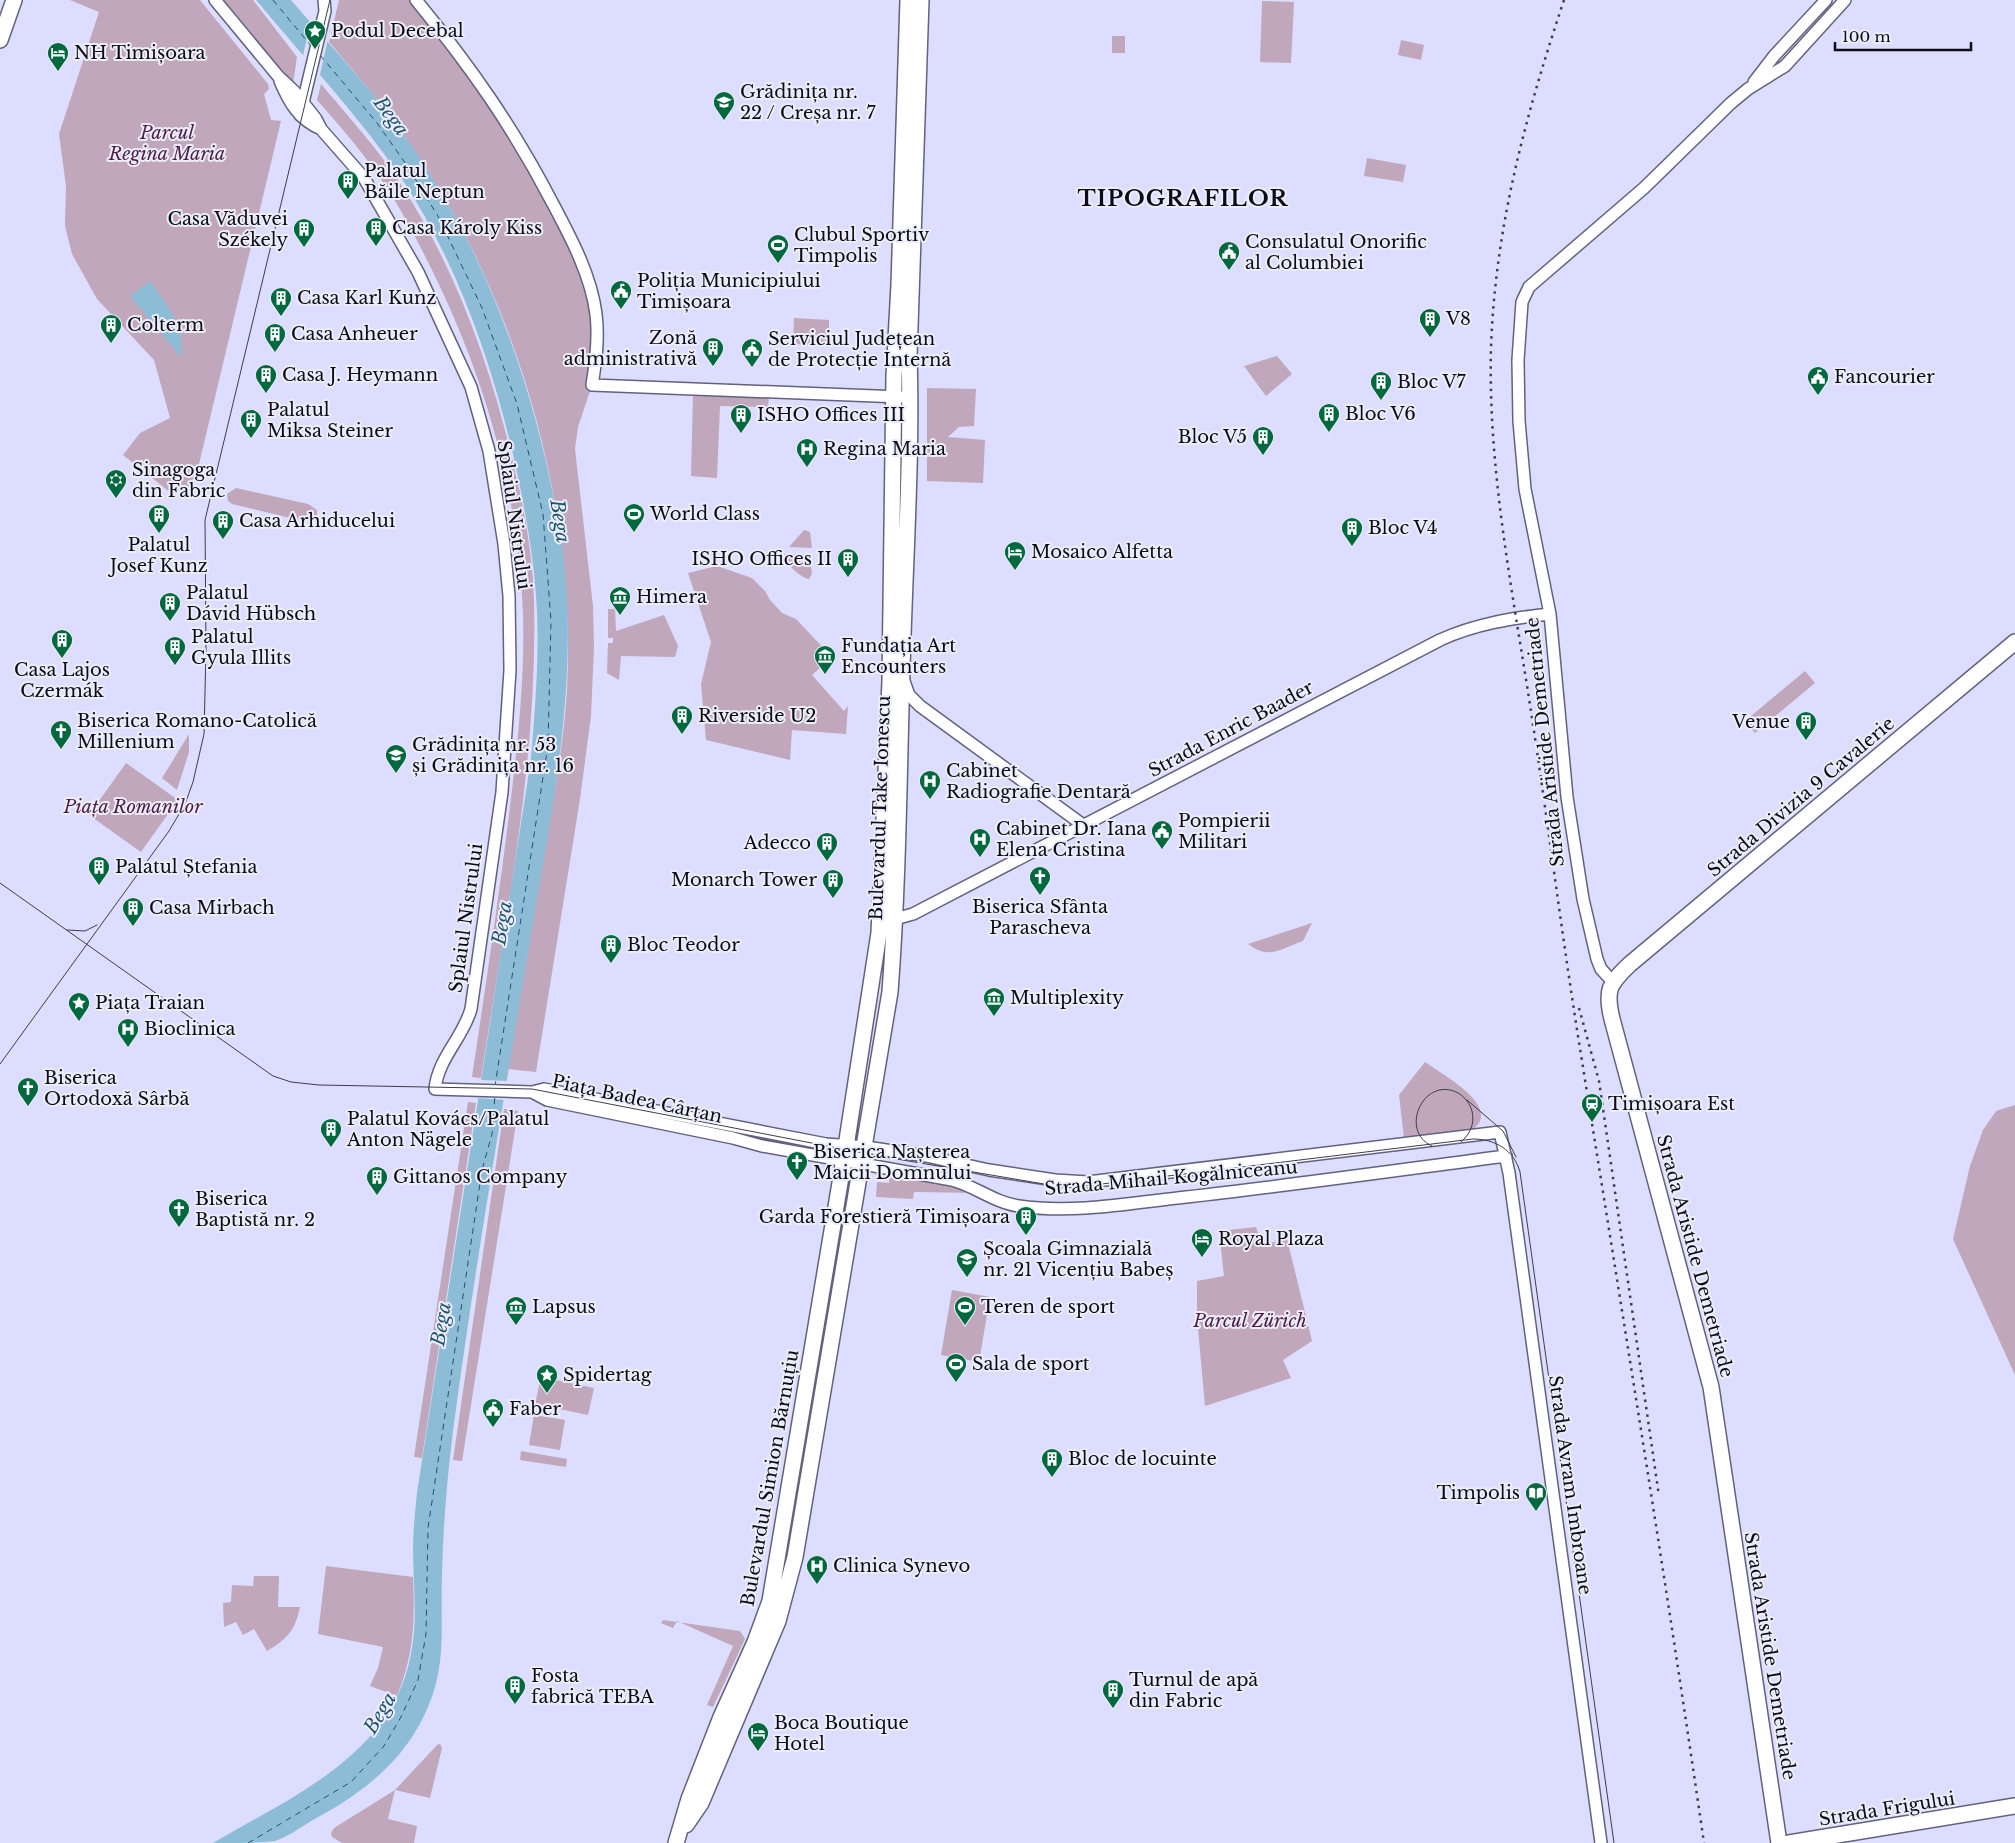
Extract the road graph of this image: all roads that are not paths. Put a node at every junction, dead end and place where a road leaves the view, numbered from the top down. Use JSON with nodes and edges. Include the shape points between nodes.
{"nodes":[{"id":1,"x":14,"y":0,"type":"edge"},
{"id":2,"x":215,"y":0,"type":"edge"},
{"id":3,"x":332,"y":0,"type":"edge"},
{"id":4,"x":416,"y":0,"type":"edge"},
{"id":5,"x":908,"y":0,"type":"edge"},
{"id":6,"x":921,"y":0,"type":"edge"},
{"id":7,"x":1826,"y":0,"type":"edge"},
{"id":8,"x":1845,"y":0,"type":"edge"},
{"id":9,"x":325,"y":5,"type":"edge"},
{"id":10,"x":0,"y":40,"type":"edge"},
{"id":11,"x":278,"y":76,"type":"junction"},
{"id":12,"x":1748,"y":89,"type":"junction"},
{"id":13,"x":303,"y":103,"type":"junction"},
{"id":14,"x":300,"y":115,"type":"junction"},
{"id":15,"x":321,"y":129,"type":"junction"},
{"id":16,"x":893,"y":396,"type":"junction"},
{"id":17,"x":910,"y":397,"type":"junction"},
{"id":18,"x":1550,"y":614,"type":"junction"},
{"id":19,"x":2015,"y":642,"type":"edge"},
{"id":20,"x":902,"y":674,"type":"junction"},
{"id":21,"x":1083,"y":826,"type":"junction"},
{"id":22,"x":888,"y":918,"type":"junction"},
{"id":23,"x":1613,"y":982,"type":"junction"},
{"id":24,"x":528,"y":1092,"type":"junction"},
{"id":25,"x":1500,"y":1132,"type":"joint"},
{"id":26,"x":846,"y":1145,"type":"junction"},
{"id":27,"x":866,"y":1146,"type":"junction"},
{"id":28,"x":1506,"y":1156,"type":"junction"},
{"id":29,"x":844,"y":1161,"type":"junction"},
{"id":30,"x":862,"y":1164,"type":"junction"},
{"id":31,"x":2015,"y":1806,"type":"edge"},
{"id":32,"x":678,"y":1839,"type":"edge"},
{"id":33,"x":1601,"y":1843,"type":"edge"},
{"id":34,"x":1779,"y":1843,"type":"edge"},
{"id":35,"x":1789,"y":1843,"type":"edge"}],
"edges":[{"from":1,"to":10,"type":"main road"},
{"from":2,"to":11,"type":"street","name":"Splaiul Nistrului"},
{"from":3,"to":9,"type":"street"},
{"from":4,"to":16,"type":"street","via":[[500,110],[573,244],[596,313],[597,355],[592,386]]},
{"from":5,"to":16,"type":"main road","name":"Bulevardul Take Ionescu"},
{"from":6,"to":17,"type":"main road","name":"Bulevardul Take Ionescu","via":[[908,356]]},
{"from":7,"to":12,"type":"street"},
{"from":8,"to":12,"type":"street","via":[[1784,66]]},
{"from":9,"to":13,"type":"street"},
{"from":11,"to":13,"type":"street","name":"Splaiul Nistrului"},
{"from":11,"to":14,"type":"street","name":"Splaiul Nistrului","via":[[287,100]]},
{"from":12,"to":18,"type":"street","name":"Strada Aristide Demetriade","via":[[1644,188],[1529,287],[1522,302],[1518,381],[1521,446],[1530,523]]},
{"from":13,"to":14,"type":"street"},
{"from":13,"to":15,"type":"street","name":"Splaiul Nistrului"},
{"from":14,"to":15,"type":"street","name":"Splaiul Nistrului"},
{"from":15,"to":24,"type":"street","name":"Splaiul Nistrului","via":[[364,178],[418,272],[471,387],[489,451],[509,596],[510,670],[502,792],[471,1009],[465,1026],[439,1068],[435,1089]]},
{"from":16,"to":17,"type":"street"},
{"from":16,"to":22,"type":"main road","name":"Bulevardul Take Ionescu"},
{"from":17,"to":20,"type":"main road","name":"Bulevardul Take Ionescu"},
{"from":18,"to":21,"type":"street","name":"Strada Enric Baader","via":[[1506,620],[1440,640]]},
{"from":18,"to":23,"type":"street","name":"Strada Aristide Demetriade","via":[[1562,759],[1577,862],[1597,959]]},
{"from":19,"to":23,"type":"main road","name":"Strada Divizia 9 Cavalerie","via":[[1630,964]]},
{"from":20,"to":21,"type":"street","via":[[907,692],[920,706]]},
{"from":20,"to":22,"type":"main road","name":"Bulevardul Take Ionescu"},
{"from":21,"to":22,"type":"street","name":"Strada Enric Baader","via":[[913,914]]},
{"from":22,"to":26,"type":"main road","name":"Bulevardul Take Ionescu"},
{"from":22,"to":27,"type":"main road","name":"Bulevardul Take Ionescu","via":[[890,992]]},
{"from":23,"to":34,"type":"main road","name":"Strada Aristide Demetriade","via":[[1608,994],[1612,1019],[1711,1387]]},
{"from":24,"to":26,"type":"street","name":"Piața Badea Cârțan","via":[[544,1090],[826,1144]]},
{"from":24,"to":29,"type":"street","name":"Piața Badea Cârțan","via":[[547,1100]]},
{"from":25,"to":27,"type":"street","name":"Strada Mihail Kogălniceanu","via":[[1088,1182],[989,1170]]},
{"from":25,"to":28,"type":"street","name":"Strada Avram Imbroane"},
{"from":26,"to":27,"type":"street","name":"Strada Mihail Kogălniceanu"},
{"from":26,"to":29,"type":"main road","name":"Bulevardul Simion Bărnuțiu"},
{"from":27,"to":30,"type":"main road","name":"Bulevardul Take Ionescu"},
{"from":28,"to":30,"type":"street","name":"Strada Mihail Kogălniceanu","via":[[1276,1187],[1053,1208],[1012,1205],[956,1181]]},
{"from":28,"to":33,"type":"street","name":"Strada Avram Imbroane"},
{"from":29,"to":30,"type":"street","name":"Strada Mihail Kogălniceanu"},
{"from":29,"to":32,"type":"main road","name":"Bulevardul Simion Bărnuțiu","via":[[770,1601],[692,1790]]},
{"from":30,"to":32,"type":"main road","name":"Bulevardul Simion Bărnuțiu","via":[[795,1557],[784,1602],[701,1803]]},
{"from":31,"to":35,"type":"main road","name":"Strada Frigului"}]}
